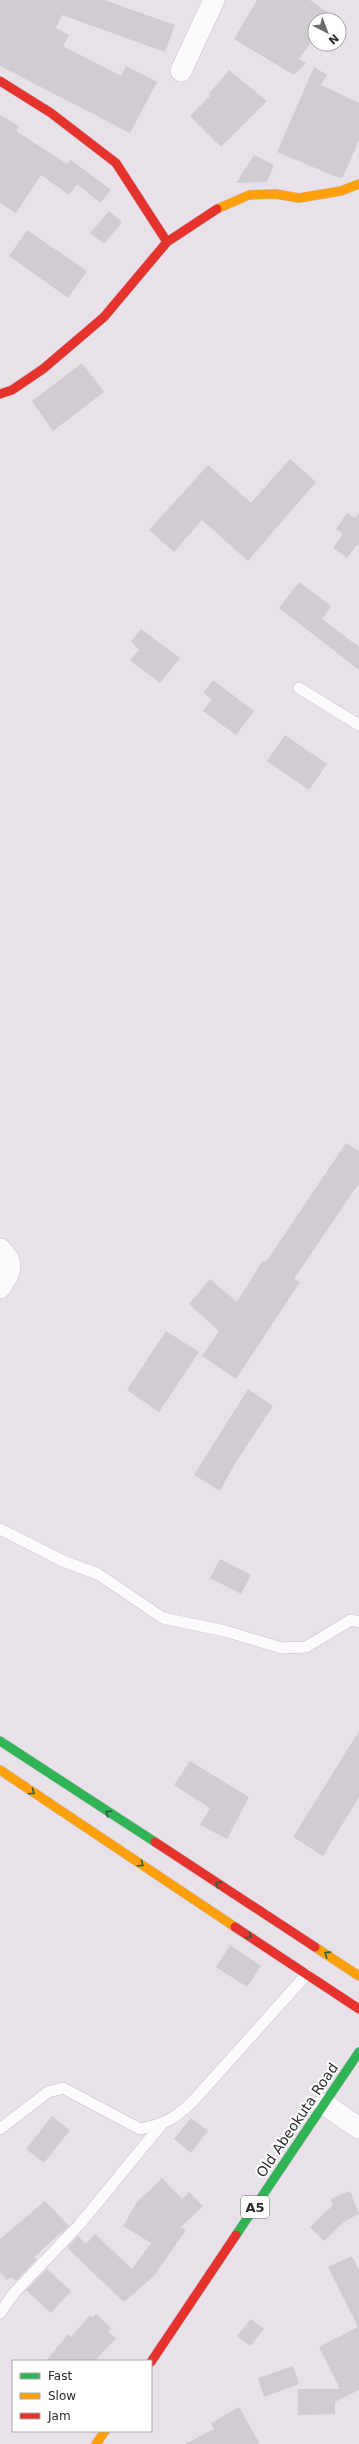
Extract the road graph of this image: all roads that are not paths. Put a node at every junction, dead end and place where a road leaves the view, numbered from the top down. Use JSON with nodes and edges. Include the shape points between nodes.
{"nodes":[{"id":1,"x":214,"y":0,"type":"edge"},
{"id":2,"x":181,"y":71,"type":"dead end"},
{"id":3,"x":0,"y":81,"type":"edge"},
{"id":4,"x":359,"y":184,"type":"edge"},
{"id":5,"x":167,"y":242,"type":"junction"},
{"id":6,"x":0,"y":394,"type":"edge"},
{"id":7,"x":299,"y":688,"type":"dead end"},
{"id":8,"x":359,"y":725,"type":"edge"},
{"id":9,"x":0,"y":1249,"type":"edge"},
{"id":10,"x":0,"y":1288,"type":"edge"},
{"id":11,"x":0,"y":1529,"type":"edge"},
{"id":12,"x":359,"y":1622,"type":"edge"},
{"id":13,"x":0,"y":1741,"type":"edge"},
{"id":14,"x":0,"y":1770,"type":"edge"},
{"id":15,"x":307,"y":1974,"type":"junction"},
{"id":16,"x":359,"y":1976,"type":"edge"},
{"id":17,"x":359,"y":2009,"type":"edge"},
{"id":18,"x":359,"y":2052,"type":"edge"},
{"id":19,"x":324,"y":2104,"type":"junction"},
{"id":20,"x":162,"y":2124,"type":"junction"},
{"id":21,"x":359,"y":2128,"type":"edge"},
{"id":22,"x":0,"y":2129,"type":"edge"},
{"id":23,"x":0,"y":2313,"type":"edge"},
{"id":24,"x":152,"y":2361,"type":"edge"},
{"id":25,"x":104,"y":2432,"type":"edge"},
{"id":26,"x":96,"y":2444,"type":"edge"}],
"edges":[{"from":1,"to":2,"type":"street"},
{"from":3,"to":5,"type":"main road","via":[[52,113],[116,163]]},
{"from":4,"to":5,"type":"main road","via":[[341,191],[299,198],[276,194],[249,195],[223,205]]},
{"from":5,"to":6,"type":"main road","via":[[104,318],[43,369],[12,390]]},
{"from":7,"to":8,"type":"lane"},
{"from":9,"to":10,"type":"street","via":[[6,1254],[11,1271]]},
{"from":11,"to":12,"type":"lane","via":[[62,1561],[98,1574],[163,1618],[225,1631],[282,1648],[306,1647],[351,1620]]},
{"from":16,"to":13,"type":"main road","one_way":true},
{"from":14,"to":15,"type":"main road","one_way":true},
{"from":15,"to":17,"type":"main road"},
{"from":15,"to":20,"type":"lane","via":[[194,2100],[178,2116]]},
{"from":18,"to":19,"type":"main road","name":"Old Abeokuta Road","number":"A5"},
{"from":19,"to":21,"type":"street"},
{"from":19,"to":24,"type":"main road","name":"Old Abeokuta Road","number":"A5"},
{"from":20,"to":22,"type":"lane","via":[[140,2129],[63,2088],[48,2092]]},
{"from":20,"to":23,"type":"lane","via":[[79,2225],[14,2293]]},
{"from":25,"to":26,"type":"main road"}]}
